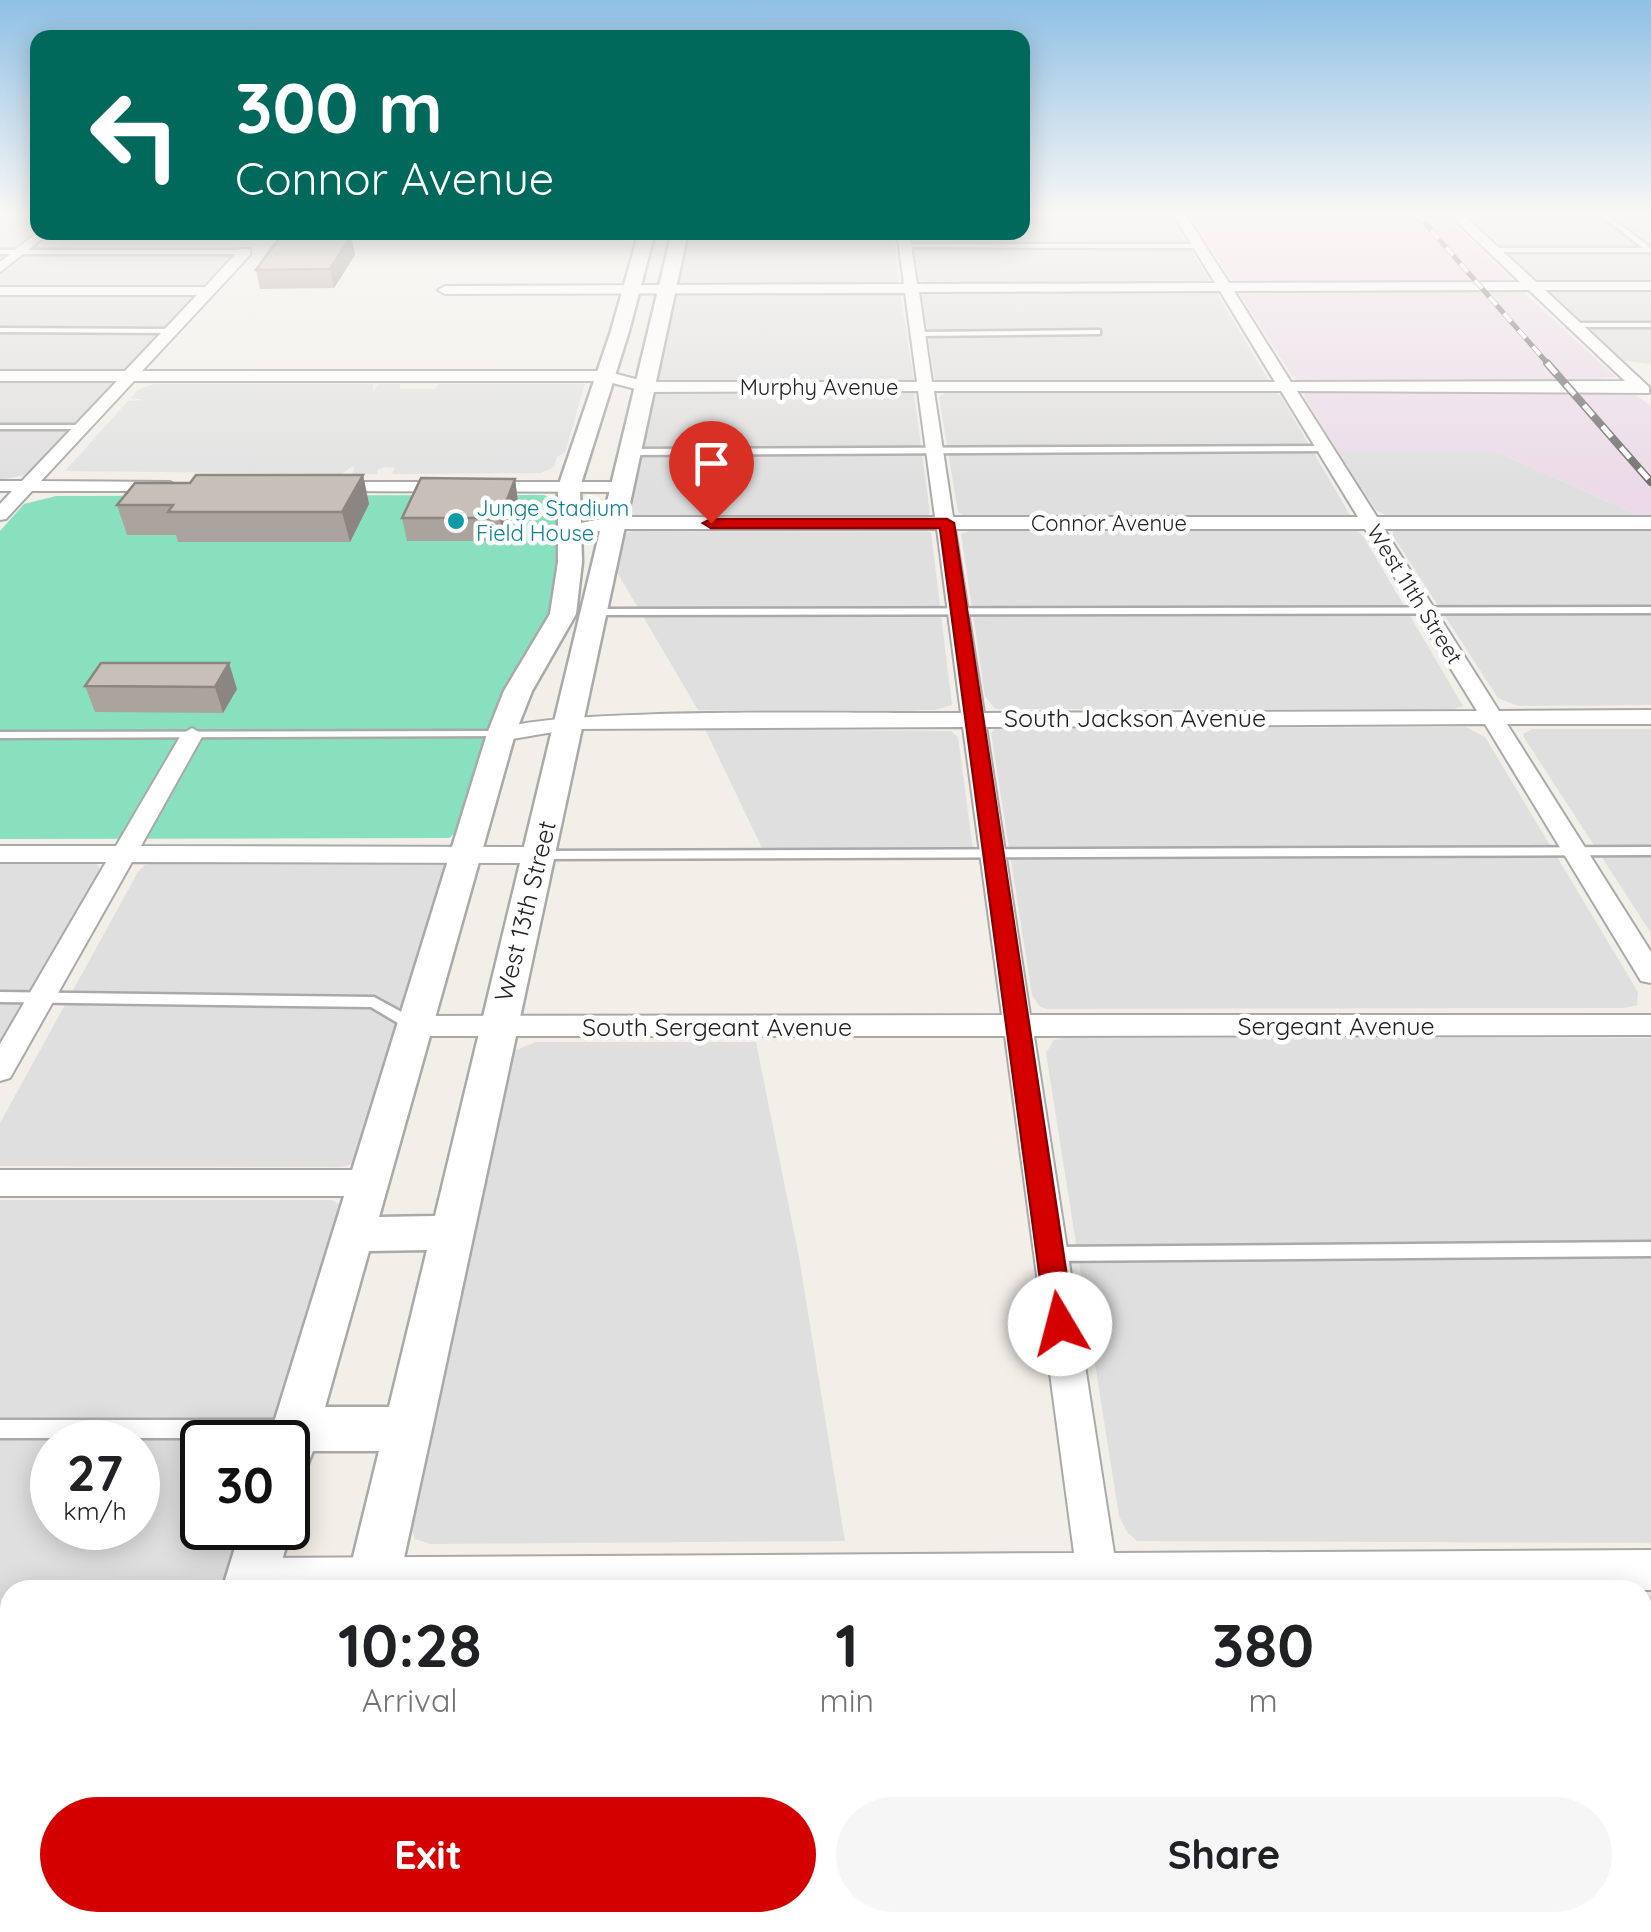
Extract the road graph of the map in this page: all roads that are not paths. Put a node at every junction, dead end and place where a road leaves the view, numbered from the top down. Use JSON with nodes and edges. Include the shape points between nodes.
{"nodes":[{"id":1,"x":197,"y":304,"type":"edge"},
{"id":2,"x":627,"y":304,"type":"edge"},
{"id":3,"x":664,"y":304,"type":"edge"},
{"id":4,"x":912,"y":304,"type":"edge"},
{"id":5,"x":1235,"y":304,"type":"edge"},
{"id":6,"x":1548,"y":304,"type":"edge"},
{"id":7,"x":1572,"y":325,"type":"junction"},
{"id":8,"x":1651,"y":325,"type":"edge"},
{"id":9,"x":0,"y":330,"type":"edge"},
{"id":10,"x":172,"y":331,"type":"junction"},
{"id":11,"x":620,"y":331,"type":"junction"},
{"id":12,"x":656,"y":332,"type":"junction"},
{"id":13,"x":1098,"y":332,"type":"dead end"},
{"id":14,"x":917,"y":334,"type":"junction"},
{"id":15,"x":1619,"y":368,"type":"junction"},
{"id":16,"x":1640,"y":368,"type":"dead end"},
{"id":17,"x":0,"y":376,"type":"edge"},
{"id":18,"x":130,"y":376,"type":"junction"},
{"id":19,"x":605,"y":376,"type":"junction"},
{"id":20,"x":926,"y":387,"type":"junction"},
{"id":21,"x":1285,"y":387,"type":"junction"},
{"id":22,"x":647,"y":388,"type":"junction"},
{"id":23,"x":1645,"y":392,"type":"edge"},
{"id":24,"x":0,"y":427,"type":"edge"},
{"id":25,"x":82,"y":427,"type":"junction"},
{"id":26,"x":614,"y":442,"type":"junction"},
{"id":27,"x":1324,"y":449,"type":"junction"},
{"id":28,"x":935,"y":450,"type":"junction"},
{"id":29,"x":0,"y":486,"type":"edge"},
{"id":30,"x":27,"y":486,"type":"junction"},
{"id":31,"x":182,"y":487,"type":"edge"},
{"id":32,"x":299,"y":487,"type":"edge"},
{"id":33,"x":568,"y":487,"type":"junction"},
{"id":34,"x":621,"y":487,"type":"junction"},
{"id":35,"x":0,"y":515,"type":"edge"},
{"id":36,"x":612,"y":523,"type":"junction"},
{"id":37,"x":947,"y":523,"type":"junction"},
{"id":38,"x":1651,"y":523,"type":"edge"},
{"id":39,"x":1370,"y":524,"type":"junction"},
{"id":40,"x":568,"y":530,"type":"junction"},
{"id":41,"x":1425,"y":610,"type":"junction"},
{"id":42,"x":1651,"y":610,"type":"edge"},
{"id":43,"x":591,"y":612,"type":"junction"},
{"id":44,"x":960,"y":612,"type":"junction"},
{"id":45,"x":1651,"y":717,"type":"edge"},
{"id":46,"x":1492,"y":718,"type":"junction"},
{"id":47,"x":975,"y":719,"type":"junction"},
{"id":48,"x":571,"y":722,"type":"junction"},
{"id":49,"x":500,"y":734,"type":"junction"},
{"id":50,"x":0,"y":735,"type":"edge"},
{"id":51,"x":192,"y":735,"type":"junction"},
{"id":52,"x":1651,"y":851,"type":"edge"},
{"id":53,"x":1574,"y":852,"type":"junction"},
{"id":54,"x":0,"y":854,"type":"edge"},
{"id":55,"x":123,"y":854,"type":"junction"},
{"id":56,"x":465,"y":854,"type":"junction"},
{"id":57,"x":538,"y":855,"type":"junction"},
{"id":58,"x":995,"y":856,"type":"junction"},
{"id":59,"x":1651,"y":974,"type":"edge"},
{"id":60,"x":0,"y":997,"type":"edge"},
{"id":61,"x":42,"y":997,"type":"junction"},
{"id":62,"x":1651,"y":1025,"type":"edge"},
{"id":63,"x":414,"y":1026,"type":"junction"},
{"id":64,"x":1020,"y":1026,"type":"junction"},
{"id":65,"x":497,"y":1027,"type":"junction"},
{"id":66,"x":0,"y":1070,"type":"edge"},
{"id":67,"x":0,"y":1183,"type":"edge"},
{"id":68,"x":367,"y":1183,"type":"junction"},
{"id":69,"x":451,"y":1233,"type":"junction"},
{"id":70,"x":353,"y":1234,"type":"junction"},
{"id":71,"x":1651,"y":1250,"type":"edge"},
{"id":72,"x":1050,"y":1254,"type":"junction"},
{"id":73,"x":298,"y":1420,"type":"edge"},
{"id":74,"x":408,"y":1428,"type":"junction"},
{"id":75,"x":0,"y":1429,"type":"edge"},
{"id":76,"x":180,"y":1437,"type":"edge"},
{"id":77,"x":310,"y":1440,"type":"edge"},
{"id":78,"x":260,"y":1550,"type":"edge"},
{"id":79,"x":1651,"y":1570,"type":"edge"},
{"id":80,"x":251,"y":1580,"type":"edge"},
{"id":81,"x":373,"y":1580,"type":"edge"},
{"id":82,"x":541,"y":1580,"type":"edge"},
{"id":83,"x":1054,"y":1580,"type":"edge"},
{"id":84,"x":1098,"y":1580,"type":"edge"},
{"id":85,"x":1148,"y":1580,"type":"edge"}],
"edges":[{"from":1,"to":10,"type":"street"},
{"from":2,"to":11,"type":"street","name":"West 13th Street"},
{"from":3,"to":12,"type":"street","name":"West 13th Street"},
{"from":4,"to":14,"type":"street"},
{"from":5,"to":21,"type":"street","name":"West 11th Street"},
{"from":6,"to":7,"type":"street"},
{"from":7,"to":8,"type":"lane"},
{"from":7,"to":15,"type":"street"},
{"from":9,"to":10,"type":"lane"},
{"from":10,"to":18,"type":"street"},
{"from":11,"to":12,"type":"street"},
{"from":11,"to":19,"type":"street","name":"West 13th Street"},
{"from":12,"to":22,"type":"street","name":"West 13th Street"},
{"from":13,"to":14,"type":"lane"},
{"from":14,"to":20,"type":"street"},
{"from":15,"to":16,"type":"street"},
{"from":15,"to":23,"type":"street"},
{"from":17,"to":18,"type":"street","name":"Murphy Avenue"},
{"from":18,"to":19,"type":"street","name":"Murphy Avenue"},
{"from":18,"to":25,"type":"street"},
{"from":19,"to":22,"type":"street","name":"Murphy Avenue"},
{"from":19,"to":26,"type":"street","name":"West 13th Street"},
{"from":20,"to":21,"type":"street","name":"Murphy Avenue"},
{"from":20,"to":22,"type":"street","name":"Murphy Avenue"},
{"from":20,"to":28,"type":"street"},
{"from":21,"to":23,"type":"street","name":"Murphy Avenue"},
{"from":21,"to":27,"type":"street","name":"West 11th Street"},
{"from":22,"to":26,"type":"street","name":"West 13th Street"},
{"from":24,"to":25,"type":"lane"},
{"from":25,"to":30,"type":"street"},
{"from":26,"to":28,"type":"lane"},
{"from":26,"to":33,"type":"street","name":"West 13th Street"},
{"from":26,"to":34,"type":"street","name":"West 13th Street"},
{"from":27,"to":28,"type":"lane"},
{"from":27,"to":39,"type":"street","name":"West 11th Street"},
{"from":28,"to":37,"type":"street"},
{"from":29,"to":30,"type":"street"},
{"from":30,"to":31,"type":"street"},
{"from":30,"to":35,"type":"street"},
{"from":32,"to":33,"type":"street"},
{"from":33,"to":34,"type":"street"},
{"from":33,"to":40,"type":"street","name":"West 13th Street"},
{"from":34,"to":36,"type":"street","name":"West 13th Street"},
{"from":36,"to":37,"type":"street","name":"Connor Avenue"},
{"from":36,"to":40,"type":"street","name":"Connor Avenue"},
{"from":36,"to":43,"type":"street","name":"West 13th Street"},
{"from":37,"to":39,"type":"street","name":"Connor Avenue"},
{"from":37,"to":44,"type":"street"},
{"from":38,"to":39,"type":"street","name":"Connor Avenue"},
{"from":39,"to":41,"type":"street","name":"West 11th Street"},
{"from":40,"to":49,"type":"street","name":"West 13th Street","via":[[563,614]]},
{"from":41,"to":42,"type":"lane"},
{"from":41,"to":44,"type":"lane"},
{"from":41,"to":46,"type":"street","name":"West 11th Street"},
{"from":43,"to":44,"type":"lane"},
{"from":43,"to":48,"type":"street","name":"West 13th Street"},
{"from":44,"to":47,"type":"street"},
{"from":45,"to":46,"type":"street","name":"South Jackson Avenue"},
{"from":46,"to":47,"type":"street","name":"South Jackson Avenue"},
{"from":46,"to":53,"type":"street","name":"West 11th Street"},
{"from":47,"to":48,"type":"street","name":"South Jackson Avenue"},
{"from":47,"to":58,"type":"street"},
{"from":48,"to":49,"type":"street","name":"South Jackson Avenue"},
{"from":48,"to":57,"type":"street","name":"West 13th Street"},
{"from":49,"to":51,"type":"lane"},
{"from":49,"to":56,"type":"street","name":"West 13th Street"},
{"from":50,"to":51,"type":"lane"},
{"from":51,"to":55,"type":"street"},
{"from":52,"to":53,"type":"lane"},
{"from":53,"to":58,"type":"lane"},
{"from":53,"to":59,"type":"street","name":"West 11th Street"},
{"from":54,"to":55,"type":"street"},
{"from":55,"to":56,"type":"street"},
{"from":55,"to":61,"type":"street"},
{"from":56,"to":57,"type":"street"},
{"from":56,"to":63,"type":"street","name":"West 13th Street"},
{"from":57,"to":58,"type":"lane"},
{"from":57,"to":65,"type":"street","name":"West 13th Street"},
{"from":58,"to":64,"type":"street"},
{"from":60,"to":61,"type":"lane"},
{"from":61,"to":63,"type":"lane","via":[[374,1002]]},
{"from":61,"to":66,"type":"street"},
{"from":62,"to":64,"type":"street","name":"Sergeant Avenue"},
{"from":63,"to":65,"type":"street","name":"South Sergeant Avenue"},
{"from":63,"to":68,"type":"street","name":"West 13th Street"},
{"from":64,"to":65,"type":"street","name":"South Sergeant Avenue"},
{"from":64,"to":72,"type":"street"},
{"from":65,"to":69,"type":"street","name":"West 13th Street"},
{"from":67,"to":68,"type":"street"},
{"from":68,"to":70,"type":"street","name":"West 13th Street"},
{"from":69,"to":70,"type":"street"},
{"from":69,"to":74,"type":"street","name":"West 13th Street"},
{"from":70,"to":73,"type":"street","name":"West 13th Street"},
{"from":71,"to":72,"type":"lane"},
{"from":72,"to":84,"type":"street"},
{"from":74,"to":77,"type":"street"},
{"from":74,"to":81,"type":"street","name":"West 13th Street"},
{"from":75,"to":76,"type":"lane"},
{"from":78,"to":80,"type":"street"},
{"from":79,"to":85,"type":"street"},
{"from":82,"to":83,"type":"street"}]}
